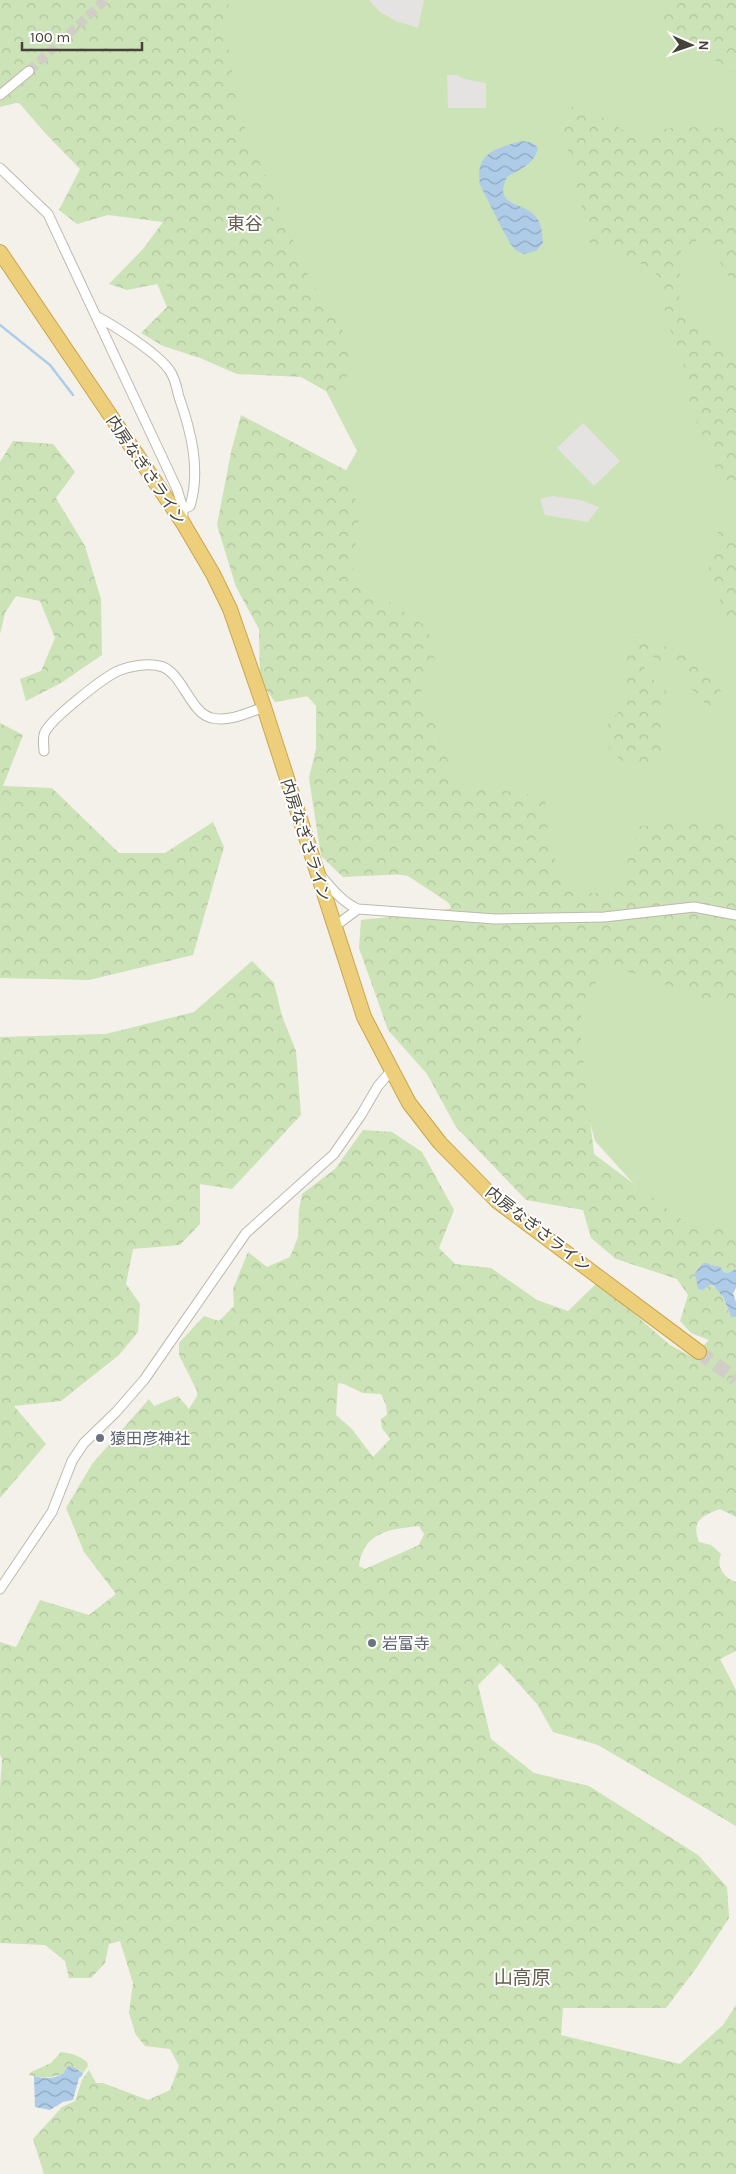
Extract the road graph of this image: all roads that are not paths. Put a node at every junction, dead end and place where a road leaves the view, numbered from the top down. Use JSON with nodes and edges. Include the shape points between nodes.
{"nodes":[{"id":1,"x":29,"y":71,"type":"tunnel mouth"},
{"id":2,"x":0,"y":95,"type":"edge"},
{"id":3,"x":0,"y":168,"type":"edge"},
{"id":4,"x":0,"y":252,"type":"edge"},
{"id":5,"x":96,"y":316,"type":"junction"},
{"id":6,"x":183,"y":516,"type":"junction"},
{"id":7,"x":264,"y":706,"type":"junction"},
{"id":8,"x":44,"y":751,"type":"dead end"},
{"id":9,"x":316,"y":870,"type":"junction"},
{"id":10,"x":358,"y":909,"type":"junction"},
{"id":11,"x":736,"y":915,"type":"edge"},
{"id":12,"x":334,"y":927,"type":"junction"},
{"id":13,"x":391,"y":1071,"type":"junction"},
{"id":14,"x":699,"y":1352,"type":"tunnel mouth"},
{"id":15,"x":0,"y":1589,"type":"edge"}],
"edges":[{"from":1,"to":2,"type":"street"},
{"from":3,"to":5,"type":"street","via":[[48,214]]},
{"from":4,"to":6,"type":"highway","name":"内房なぎさライン"},
{"from":5,"to":6,"type":"street","via":[[177,489]]},
{"from":5,"to":6,"type":"street","via":[[142,347],[171,372],[192,435],[194,494]]},
{"from":6,"to":7,"type":"highway","name":"内房なぎさライン","via":[[230,609]]},
{"from":7,"to":8,"type":"street","via":[[229,719],[209,718],[199,710],[170,671],[161,666],[132,666],[116,672],[61,713],[45,732]]},
{"from":7,"to":9,"type":"highway","name":"内房なぎさライン"},
{"from":9,"to":10,"type":"street","via":[[340,897]]},
{"from":9,"to":12,"type":"highway","name":"内房なぎさライン"},
{"from":10,"to":11,"type":"street","via":[[495,919],[604,917],[694,907]]},
{"from":10,"to":12,"type":"street"},
{"from":12,"to":13,"type":"highway","name":"内房なぎさライン","via":[[364,1017]]},
{"from":13,"to":14,"type":"highway","name":"内房なぎさライン","via":[[409,1103],[440,1143],[497,1201]]},
{"from":13,"to":15,"type":"street","via":[[334,1154],[246,1232],[144,1380],[84,1443],[72,1461],[52,1512]]}]}
